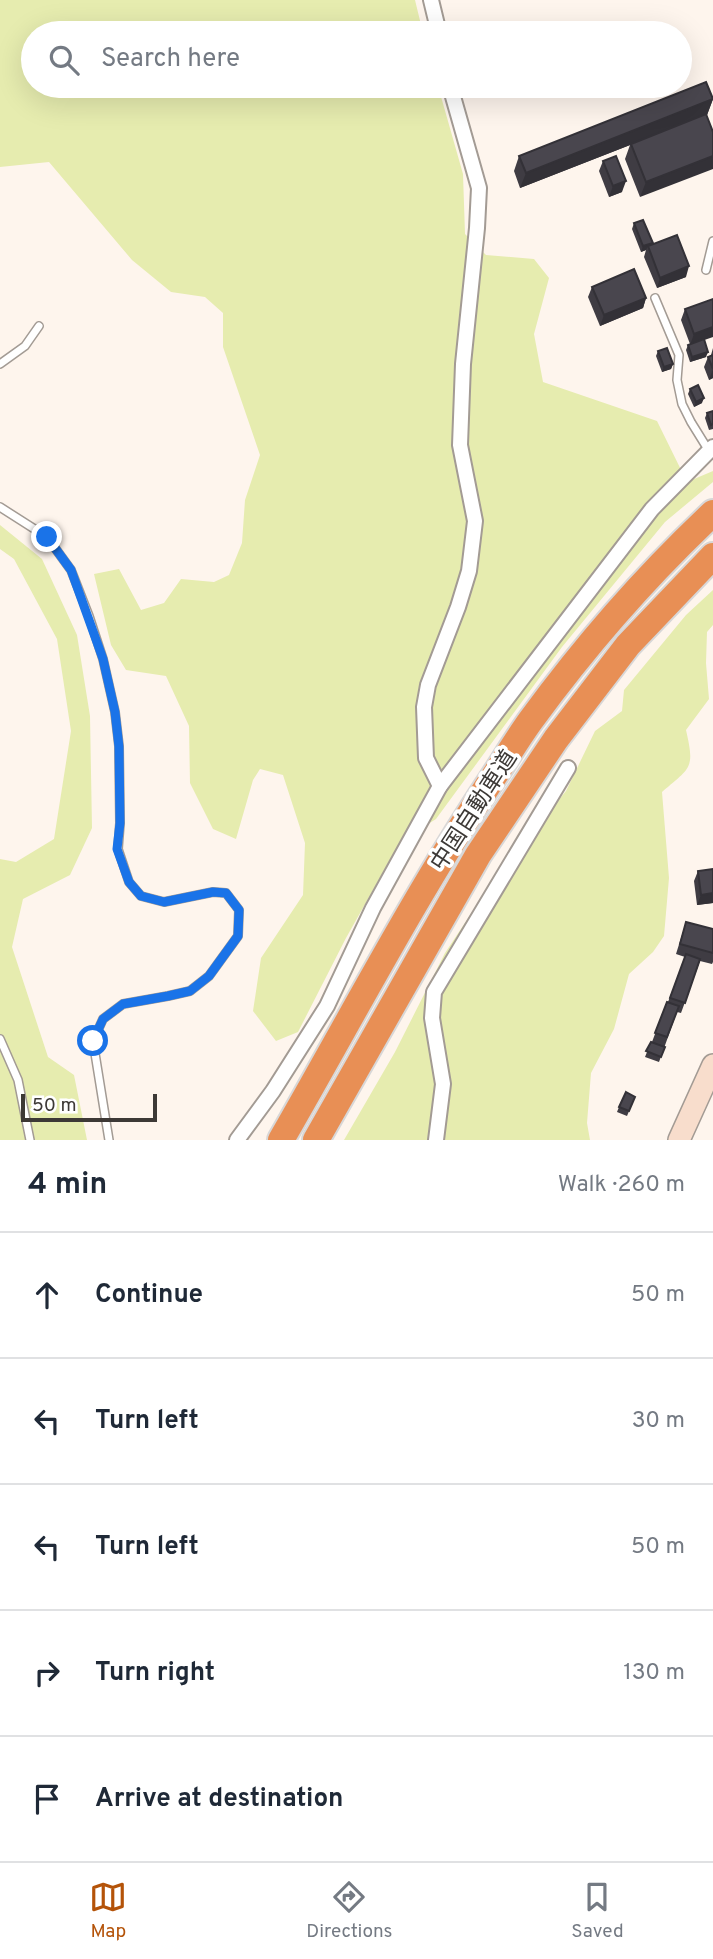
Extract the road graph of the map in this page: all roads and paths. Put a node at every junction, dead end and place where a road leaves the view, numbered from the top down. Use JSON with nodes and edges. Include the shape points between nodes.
{"nodes":[{"id":1,"x":431,"y":0,"type":"edge"},
{"id":2,"x":436,"y":21,"type":"edge"},
{"id":3,"x":453,"y":98,"type":"edge"},
{"id":4,"x":713,"y":241,"type":"edge"},
{"id":5,"x":706,"y":270,"type":"dead end"},
{"id":6,"x":655,"y":298,"type":"dead end"},
{"id":7,"x":39,"y":326,"type":"dead end"},
{"id":8,"x":0,"y":364,"type":"edge"},
{"id":9,"x":711,"y":449,"type":"edge"},
{"id":10,"x":0,"y":507,"type":"edge"},
{"id":11,"x":713,"y":513,"type":"edge"},
{"id":12,"x":713,"y":556,"type":"edge"},
{"id":13,"x":568,"y":768,"type":"dead end"},
{"id":14,"x":440,"y":786,"type":"junction"},
{"id":15,"x":0,"y":1039,"type":"edge"},
{"id":16,"x":713,"y":1065,"type":"edge"},
{"id":17,"x":30,"y":1140,"type":"edge"},
{"id":18,"x":109,"y":1140,"type":"edge"},
{"id":19,"x":237,"y":1140,"type":"edge"},
{"id":20,"x":281,"y":1140,"type":"edge"},
{"id":21,"x":316,"y":1140,"type":"edge"},
{"id":22,"x":436,"y":1140,"type":"edge"},
{"id":23,"x":679,"y":1140,"type":"edge"}],
"edges":[{"from":1,"to":2,"type":"street"},
{"from":3,"to":14,"type":"street","via":[[479,188],[460,445],[475,521],[469,571],[424,707],[426,758]]},
{"from":4,"to":5,"type":"lane"},
{"from":6,"to":9,"type":"lane","via":[[679,355],[677,380],[682,404]]},
{"from":7,"to":8,"type":"lane","via":[[25,346]]},
{"from":9,"to":14,"type":"street","via":[[652,509]]},
{"from":10,"to":18,"type":"lane","via":[[47,537],[71,570],[89,616],[115,712],[117,849],[129,882],[141,896],[164,902],[226,893],[239,910],[238,936],[209,976],[190,991],[123,1004],[103,1019],[93,1041]]},
{"from":11,"to":20,"type":"highway","name":"中国自動車道","via":[[611,618],[530,721],[394,938]]},
{"from":12,"to":21,"type":"highway","name":"中国自動車道","via":[[628,645],[556,739],[478,855]]},
{"from":13,"to":22,"type":"street","via":[[434,992],[432,1018],[443,1084]]},
{"from":14,"to":19,"type":"street","via":[[373,908],[327,1006]]},
{"from":15,"to":17,"type":"lane","via":[[18,1080]]},
{"from":16,"to":23,"type":"street"}]}
